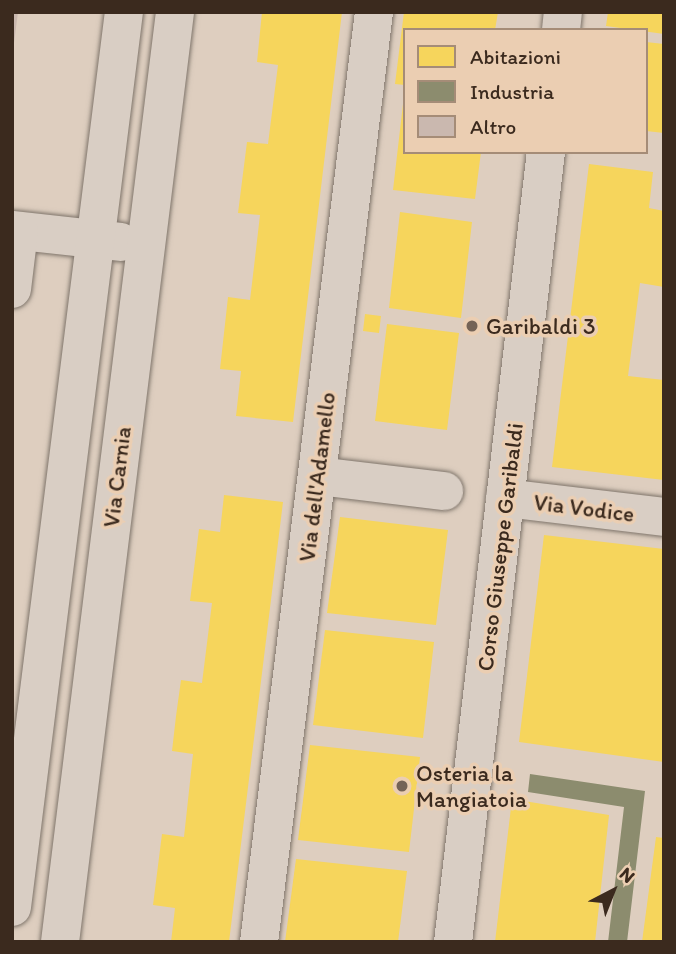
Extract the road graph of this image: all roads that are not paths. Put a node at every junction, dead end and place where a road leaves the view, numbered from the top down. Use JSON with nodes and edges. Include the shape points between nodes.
{"nodes":[{"id":1,"x":124,"y":12,"type":"edge"},
{"id":2,"x":175,"y":12,"type":"edge"},
{"id":3,"x":374,"y":12,"type":"edge"},
{"id":4,"x":546,"y":154,"type":"edge"},
{"id":5,"x":16,"y":230,"type":"edge"},
{"id":6,"x":95,"y":240,"type":"junction"},
{"id":7,"x":146,"y":246,"type":"junction"},
{"id":8,"x":12,"y":289,"type":"edge"},
{"id":9,"x":318,"y":477,"type":"junction"},
{"id":10,"x":444,"y":491,"type":"dead end"},
{"id":11,"x":505,"y":498,"type":"junction"},
{"id":12,"x":664,"y":517,"type":"edge"},
{"id":13,"x":27,"y":658,"type":"edge"},
{"id":14,"x":94,"y":665,"type":"junction"},
{"id":15,"x":22,"y":755,"type":"edge"},
{"id":16,"x":26,"y":801,"type":"junction"},
{"id":17,"x":77,"y":808,"type":"junction"},
{"id":18,"x":12,"y":907,"type":"edge"},
{"id":19,"x":60,"y":942,"type":"edge"},
{"id":20,"x":259,"y":942,"type":"edge"},
{"id":21,"x":453,"y":942,"type":"edge"}],
"edges":[{"from":1,"to":6,"type":"street"},
{"from":2,"to":7,"type":"street","name":"Via Carnia"},
{"from":3,"to":9,"type":"street","name":"Via dell'Adamello"},
{"from":4,"to":11,"type":"street","name":"Corso Giuseppe Garibaldi"},
{"from":5,"to":6,"type":"street"},
{"from":5,"to":8,"type":"street"},
{"from":6,"to":7,"type":"street"},
{"from":6,"to":13,"type":"street"},
{"from":7,"to":14,"type":"street","name":"Via Carnia"},
{"from":9,"to":10,"type":"street"},
{"from":9,"to":20,"type":"street","name":"Via dell'Adamello"},
{"from":11,"to":12,"type":"street","name":"Via Vodice"},
{"from":11,"to":21,"type":"street","name":"Corso Giuseppe Garibaldi"},
{"from":13,"to":14,"type":"street"},
{"from":13,"to":15,"type":"street"},
{"from":14,"to":17,"type":"street","name":"Via Carnia"},
{"from":15,"to":16,"type":"street"},
{"from":16,"to":17,"type":"street"},
{"from":16,"to":18,"type":"street"},
{"from":17,"to":19,"type":"street","name":"Via Carnia"}]}
